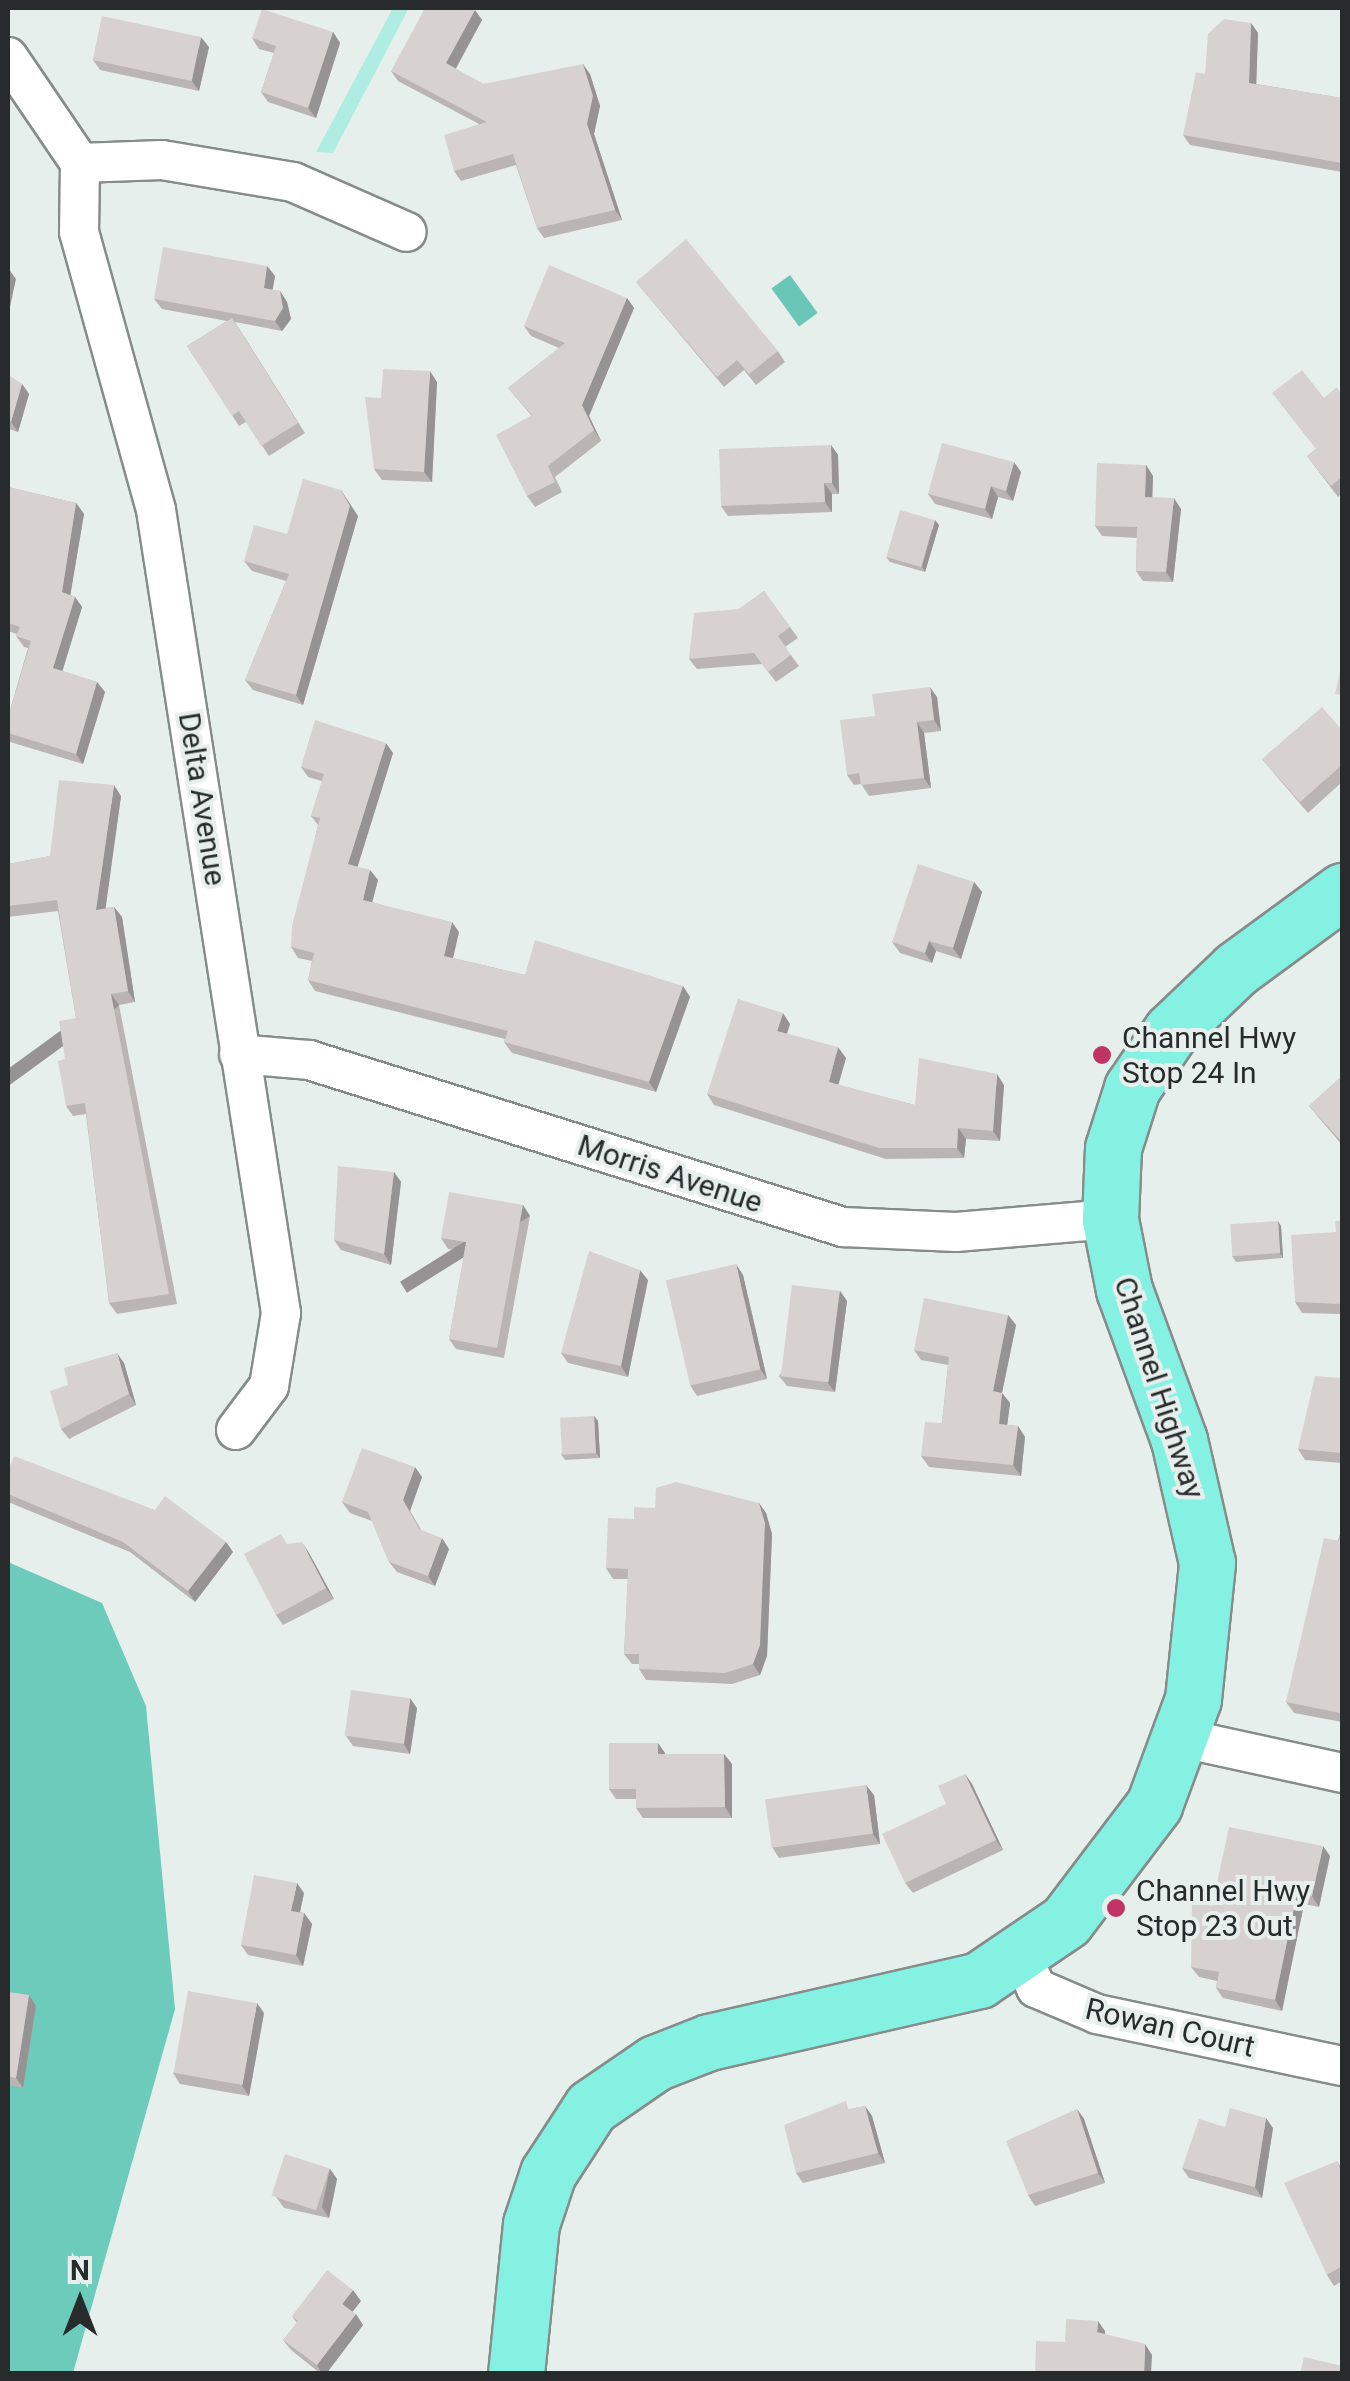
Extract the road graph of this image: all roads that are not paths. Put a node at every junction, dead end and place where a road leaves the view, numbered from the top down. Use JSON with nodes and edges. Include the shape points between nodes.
{"nodes":[{"id":1,"x":8,"y":57,"type":"edge"},
{"id":2,"x":80,"y":163,"type":"junction"},
{"id":3,"x":407,"y":232,"type":"dead end"},
{"id":4,"x":1342,"y":891,"type":"edge"},
{"id":5,"x":239,"y":1054,"type":"junction"},
{"id":6,"x":1110,"y":1219,"type":"junction"},
{"id":7,"x":236,"y":1430,"type":"dead end"},
{"id":8,"x":1182,"y":1738,"type":"junction"},
{"id":9,"x":1342,"y":1773,"type":"edge"},
{"id":10,"x":1022,"y":1955,"type":"junction"},
{"id":11,"x":1342,"y":2066,"type":"edge"},
{"id":12,"x":516,"y":2374,"type":"edge"}],
"edges":[{"from":1,"to":2,"type":"street"},
{"from":2,"to":3,"type":"street","via":[[162,160],[293,182]]},
{"from":2,"to":5,"type":"street","name":"Delta Avenue","via":[[79,232],[156,510]]},
{"from":4,"to":6,"type":"main road","name":"Channel Highway","via":[[1236,969],[1148,1060],[1113,1148]]},
{"from":5,"to":6,"type":"street","name":"Morris Avenue","via":[[309,1060],[843,1227],[956,1232]]},
{"from":5,"to":7,"type":"street","name":"Delta Avenue","via":[[281,1313],[269,1386]]},
{"from":6,"to":8,"type":"main road","name":"Channel Highway","via":[[1124,1290],[1202,1521],[1206,1630]]},
{"from":8,"to":9,"type":"street"},
{"from":8,"to":10,"type":"main road","name":"Channel Highway","via":[[1117,1863]]},
{"from":10,"to":11,"type":"street","name":"Rowan Court","via":[[1036,1988],[1096,2014]]},
{"from":10,"to":12,"type":"main road","name":"Channel Highway","via":[[939,1995],[709,2042],[612,2089],[575,2126],[540,2195],[518,2288]]}]}
